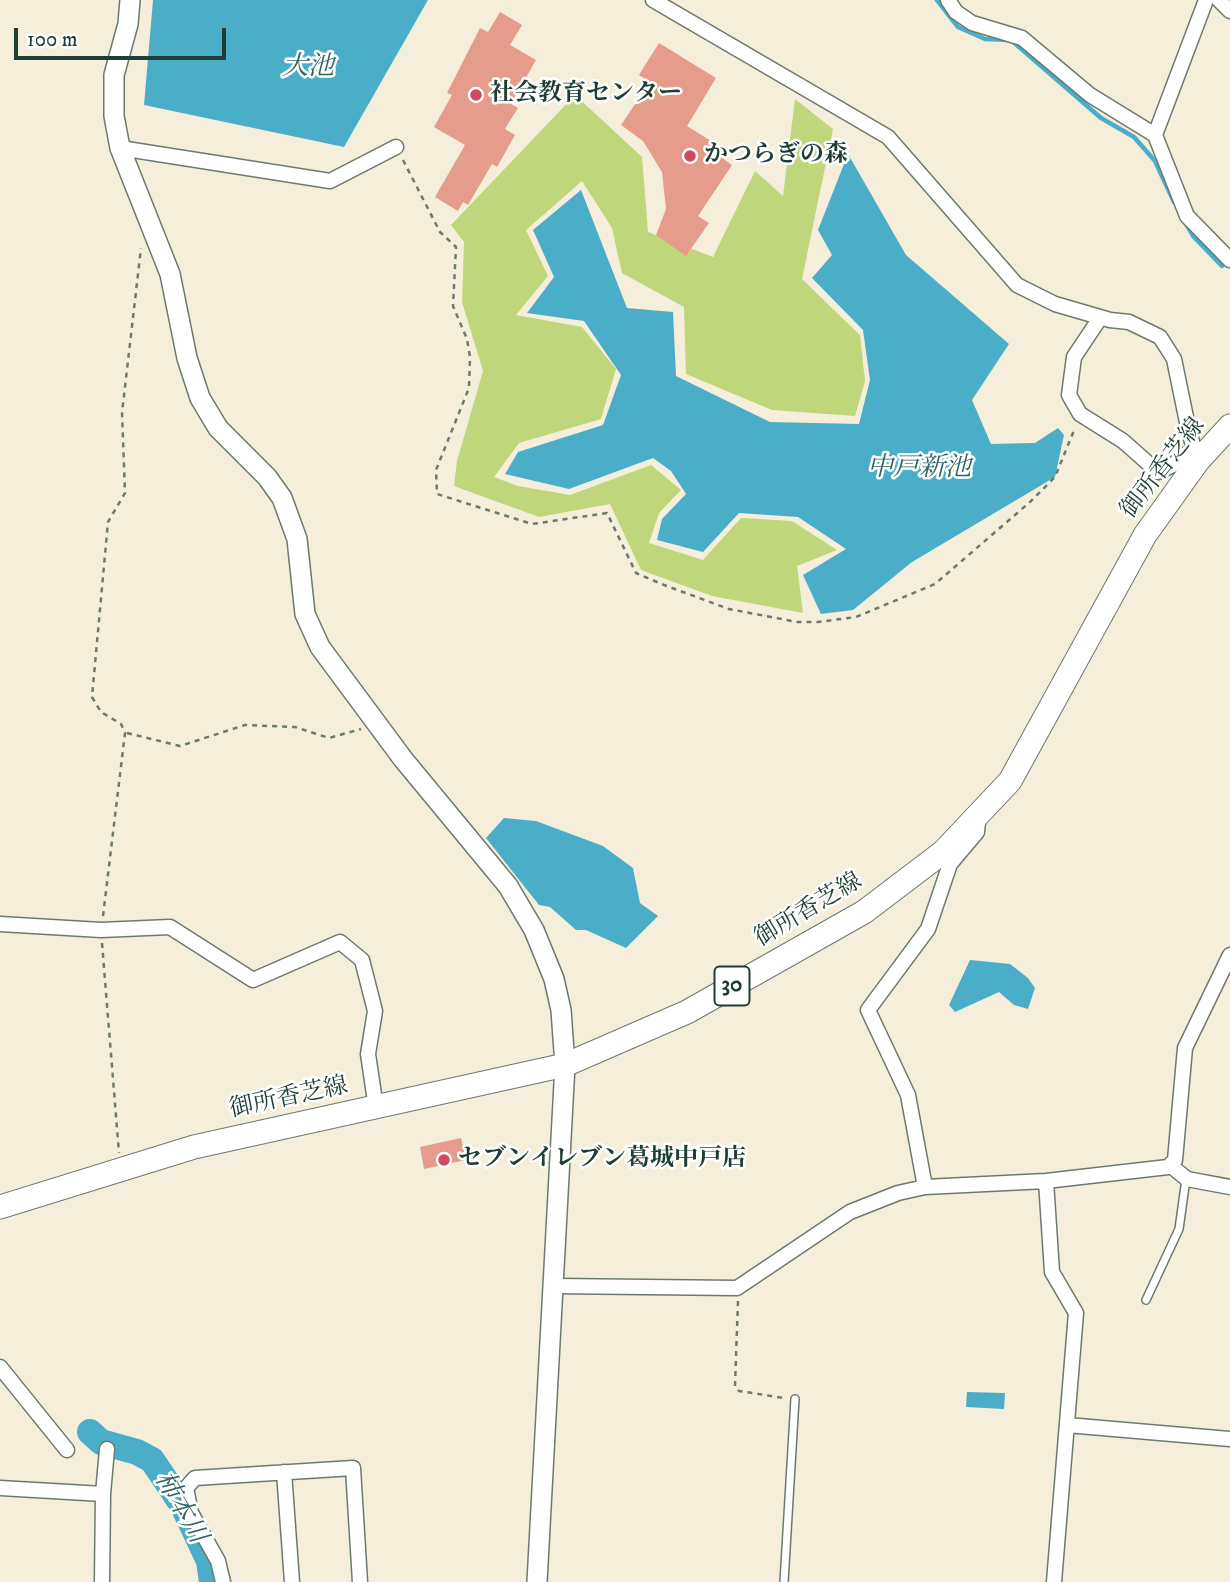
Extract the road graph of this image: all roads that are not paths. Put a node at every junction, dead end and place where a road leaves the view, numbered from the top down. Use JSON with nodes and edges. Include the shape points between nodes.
{"nodes":[{"id":1,"x":130,"y":0,"type":"edge"},
{"id":2,"x":653,"y":0,"type":"edge"},
{"id":3,"x":948,"y":0,"type":"edge"},
{"id":4,"x":1206,"y":0,"type":"edge"},
{"id":5,"x":1219,"y":0,"type":"edge"},
{"id":6,"x":1230,"y":11,"type":"edge"},
{"id":7,"x":1155,"y":135,"type":"junction"},
{"id":8,"x":396,"y":147,"type":"road end"},
{"id":9,"x":120,"y":148,"type":"junction"},
{"id":10,"x":1230,"y":260,"type":"edge"},
{"id":11,"x":1100,"y":318,"type":"junction"},
{"id":12,"x":1228,"y":432,"type":"edge"},
{"id":13,"x":1198,"y":461,"type":"junction"},
{"id":14,"x":942,"y":864,"type":"junction"},
{"id":15,"x":0,"y":924,"type":"edge"},
{"id":16,"x":1230,"y":955,"type":"edge"},
{"id":17,"x":565,"y":1065,"type":"junction"},
{"id":18,"x":376,"y":1108,"type":"junction"},
{"id":19,"x":1170,"y":1165,"type":"junction"},
{"id":20,"x":1186,"y":1178,"type":"junction"},
{"id":21,"x":1046,"y":1181,"type":"junction"},
{"id":22,"x":925,"y":1187,"type":"junction"},
{"id":23,"x":1230,"y":1188,"type":"edge"},
{"id":24,"x":0,"y":1207,"type":"edge"},
{"id":25,"x":554,"y":1286,"type":"junction"},
{"id":26,"x":1146,"y":1300,"type":"dead end"},
{"id":27,"x":1,"y":1371,"type":"edge"},
{"id":28,"x":795,"y":1399,"type":"road end"},
{"id":29,"x":1067,"y":1425,"type":"junction"},
{"id":30,"x":1230,"y":1439,"type":"edge"},
{"id":31,"x":107,"y":1448,"type":"dead end"},
{"id":32,"x":66,"y":1450,"type":"dead end"},
{"id":33,"x":284,"y":1472,"type":"junction"},
{"id":34,"x":0,"y":1488,"type":"edge"},
{"id":35,"x":103,"y":1494,"type":"junction"},
{"id":36,"x":102,"y":1582,"type":"edge"},
{"id":37,"x":223,"y":1582,"type":"edge"},
{"id":38,"x":292,"y":1582,"type":"edge"},
{"id":39,"x":360,"y":1582,"type":"edge"},
{"id":40,"x":537,"y":1582,"type":"edge"},
{"id":41,"x":784,"y":1582,"type":"edge"},
{"id":42,"x":1054,"y":1582,"type":"edge"}],
"edges":[{"from":1,"to":9,"type":"street","via":[[114,75]]},
{"from":2,"to":11,"type":"street","via":[[888,137],[1017,285],[1055,304]]},
{"from":3,"to":7,"type":"street","via":[[972,23],[1022,38],[1090,95]]},
{"from":4,"to":7,"type":"street"},
{"from":5,"to":6,"type":"street"},
{"from":7,"to":10,"type":"street","via":[[1188,216]]},
{"from":8,"to":9,"type":"street","via":[[330,181]]},
{"from":9,"to":17,"type":"street","via":[[170,274],[200,398],[218,428],[282,498],[298,539],[301,597],[310,630],[377,725],[523,907],[554,979]]},
{"from":11,"to":13,"type":"street","via":[[1129,322],[1160,337],[1174,359]]},
{"from":11,"to":13,"type":"street","via":[[1074,357],[1069,395],[1080,414],[1123,441],[1157,472],[1184,455]]},
{"from":12,"to":13,"type":"main road","name":"御所香芝線","number":"30"},
{"from":13,"to":14,"type":"main road","name":"御所香芝線","number":"30","via":[[1145,535],[1010,781]]},
{"from":14,"to":17,"type":"main road","name":"御所香芝線","number":"30","via":[[687,1012]]},
{"from":14,"to":22,"type":"street","via":[[928,929],[868,1010],[908,1095]]},
{"from":15,"to":18,"type":"street","via":[[101,930],[170,927],[253,980],[340,942],[362,960],[375,1012],[369,1054]]},
{"from":16,"to":19,"type":"street","via":[[1185,1048],[1175,1160]]},
{"from":17,"to":18,"type":"main road","name":"御所香芝線","number":"30"},
{"from":17,"to":25,"type":"street"},
{"from":18,"to":24,"type":"main road","name":"御所香芝線","number":"30","via":[[234,1137]]},
{"from":19,"to":20,"type":"street"},
{"from":19,"to":21,"type":"street","via":[[1159,1170]]},
{"from":20,"to":23,"type":"street"},
{"from":20,"to":26,"type":"lane","via":[[1179,1229]]},
{"from":21,"to":22,"type":"street"},
{"from":21,"to":29,"type":"street","via":[[1052,1272],[1076,1313]]},
{"from":22,"to":25,"type":"street","via":[[850,1212],[738,1287]]},
{"from":25,"to":40,"type":"street"},
{"from":27,"to":32,"type":"street"},
{"from":28,"to":41,"type":"lane"},
{"from":29,"to":30,"type":"street"},
{"from":29,"to":42,"type":"street"},
{"from":31,"to":35,"type":"street"},
{"from":33,"to":37,"type":"street","via":[[195,1478],[186,1488],[191,1513],[218,1561]]},
{"from":33,"to":38,"type":"street"},
{"from":33,"to":39,"type":"street","via":[[353,1468]]},
{"from":34,"to":35,"type":"street"},
{"from":35,"to":36,"type":"street"}]}
